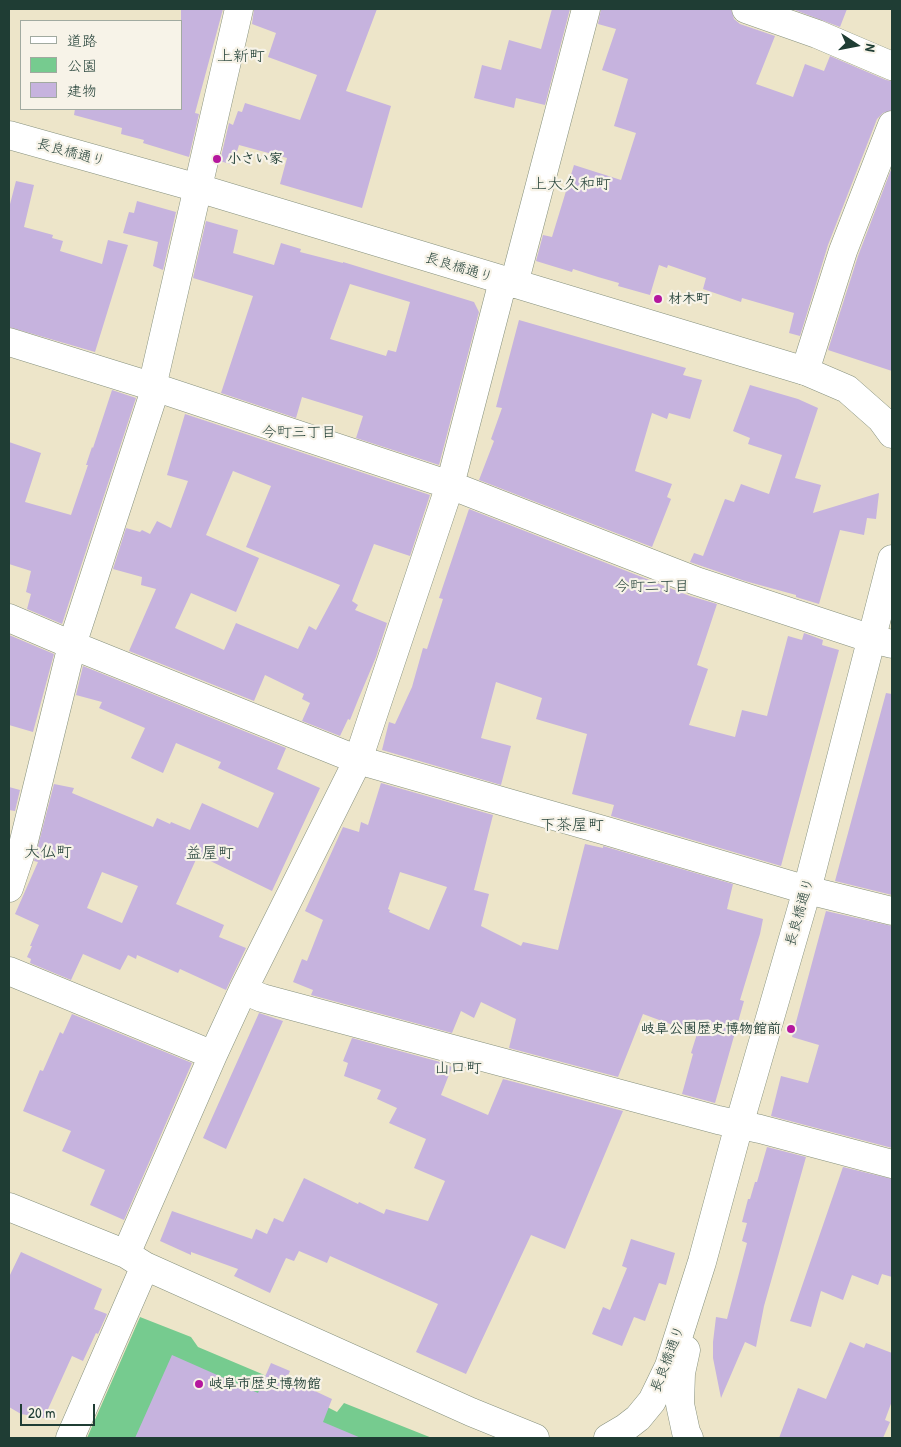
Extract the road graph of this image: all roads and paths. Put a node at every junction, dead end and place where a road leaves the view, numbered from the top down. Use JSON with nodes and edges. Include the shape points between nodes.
{"nodes":[{"id":1,"x":239,"y":9,"type":"edge"},
{"id":2,"x":586,"y":9,"type":"edge"},
{"id":3,"x":746,"y":9,"type":"edge"},
{"id":4,"x":892,"y":66,"type":"edge"},
{"id":5,"x":892,"y":125,"type":"edge"},
{"id":6,"x":9,"y":135,"type":"edge"},
{"id":7,"x":198,"y":188,"type":"junction"},
{"id":8,"x":509,"y":283,"type":"junction"},
{"id":9,"x":9,"y":342,"type":"edge"},
{"id":10,"x":804,"y":371,"type":"junction"},
{"id":11,"x":154,"y":387,"type":"junction"},
{"id":12,"x":892,"y":434,"type":"edge"},
{"id":13,"x":450,"y":485,"type":"junction"},
{"id":14,"x":892,"y":559,"type":"edge"},
{"id":15,"x":9,"y":618,"type":"edge"},
{"id":16,"x":882,"y":642,"type":"edge"},
{"id":17,"x":72,"y":645,"type":"junction"},
{"id":18,"x":358,"y":760,"type":"junction"},
{"id":19,"x":15,"y":847,"type":"edge"},
{"id":20,"x":9,"y":888,"type":"edge"},
{"id":21,"x":807,"y":890,"type":"junction"},
{"id":22,"x":892,"y":911,"type":"edge"},
{"id":23,"x":9,"y":971,"type":"edge"},
{"id":24,"x":243,"y":990,"type":"junction"},
{"id":25,"x":213,"y":1055,"type":"junction"},
{"id":26,"x":739,"y":1125,"type":"junction"},
{"id":27,"x":892,"y":1164,"type":"edge"},
{"id":28,"x":9,"y":1207,"type":"edge"},
{"id":29,"x":136,"y":1260,"type":"junction"},
{"id":30,"x":702,"y":1262,"type":"junction"},
{"id":31,"x":70,"y":1438,"type":"edge"},
{"id":32,"x":535,"y":1438,"type":"edge"},
{"id":33,"x":608,"y":1438,"type":"edge"},
{"id":34,"x":689,"y":1438,"type":"edge"}],
"edges":[{"from":1,"to":7,"type":"main road"},
{"from":2,"to":8,"type":"main road"},
{"from":3,"to":4,"type":"main road","via":[[818,34]]},
{"from":5,"to":10,"type":"main road","via":[[844,251]]},
{"from":6,"to":7,"type":"main road","name":"長良橋通り"},
{"from":7,"to":8,"type":"main road","name":"長良橋通り"},
{"from":7,"to":11,"type":"main road"},
{"from":8,"to":10,"type":"main road","name":"長良橋通り"},
{"from":8,"to":13,"type":"main road"},
{"from":9,"to":11,"type":"main road"},
{"from":10,"to":12,"type":"main road","name":"長良橋通り","via":[[847,389]]},
{"from":11,"to":13,"type":"main road"},
{"from":11,"to":17,"type":"main road"},
{"from":13,"to":16,"type":"main road","via":[[696,581]]},
{"from":13,"to":18,"type":"main road"},
{"from":14,"to":16,"type":"main road","name":"長良橋通り"},
{"from":15,"to":17,"type":"main road"},
{"from":16,"to":21,"type":"main road","name":"長良橋通り"},
{"from":17,"to":18,"type":"main road"},
{"from":17,"to":19,"type":"main road"},
{"from":18,"to":21,"type":"main road"},
{"from":18,"to":24,"type":"main road"},
{"from":19,"to":20,"type":"main road"},
{"from":21,"to":22,"type":"main road"},
{"from":21,"to":26,"type":"main road","name":"長良橋通り"},
{"from":23,"to":25,"type":"main road"},
{"from":24,"to":25,"type":"main road"},
{"from":24,"to":26,"type":"main road","via":[[262,998]]},
{"from":25,"to":29,"type":"main road"},
{"from":26,"to":27,"type":"main road"},
{"from":26,"to":30,"type":"main road","name":"長良橋通り"},
{"from":28,"to":29,"type":"main road"},
{"from":29,"to":31,"type":"main road"},
{"from":29,"to":32,"type":"main road"},
{"from":30,"to":33,"type":"main road","name":"長良橋通り","via":[[668,1366],[652,1401],[638,1418]]},
{"from":30,"to":34,"type":"main road","name":"長良橋通り","via":[[681,1373],[680,1404]]}]}
